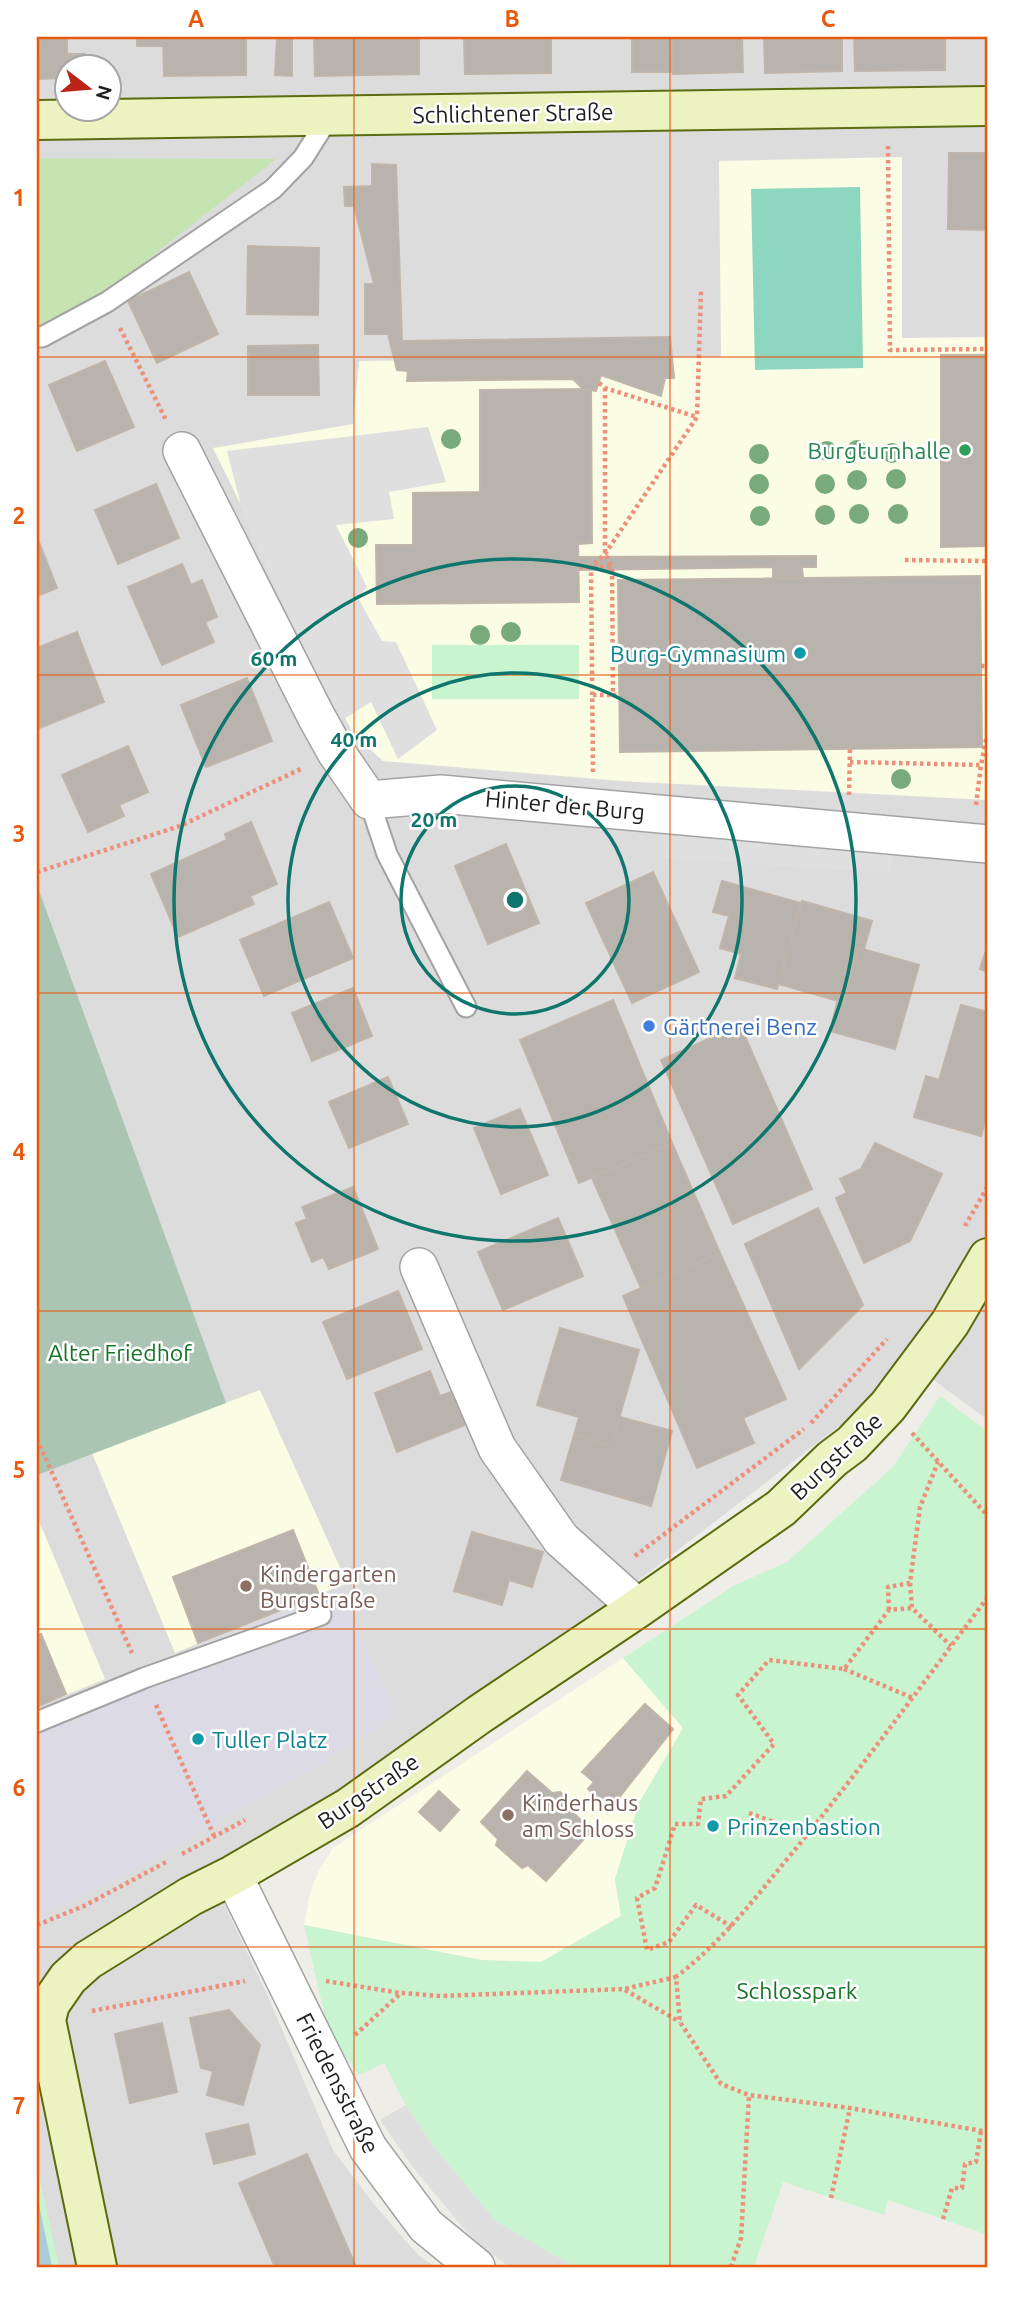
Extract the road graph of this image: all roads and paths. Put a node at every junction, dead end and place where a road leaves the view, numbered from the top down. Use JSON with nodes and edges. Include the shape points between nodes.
{"nodes":[{"id":1,"x":988,"y":106,"type":"edge"},
{"id":2,"x":888,"y":107,"type":"junction"},
{"id":3,"x":329,"y":117,"type":"junction"},
{"id":4,"x":37,"y":120,"type":"edge"},
{"id":5,"x":701,"y":289,"type":"dead end"},
{"id":6,"x":107,"y":302,"type":"junction"},
{"id":7,"x":37,"y":337,"type":"edge"},
{"id":8,"x":988,"y":349,"type":"edge"},
{"id":9,"x":599,"y":383,"type":"dead end"},
{"id":10,"x":605,"y":388,"type":"junction"},
{"id":11,"x":697,"y":417,"type":"junction"},
{"id":12,"x":182,"y":451,"type":"joint"},
{"id":13,"x":605,"y":554,"type":"junction"},
{"id":14,"x":905,"y":560,"type":"dead end"},
{"id":15,"x":988,"y":561,"type":"edge"},
{"id":16,"x":579,"y":567,"type":"dead end"},
{"id":17,"x":591,"y":567,"type":"junction"},
{"id":18,"x":612,"y":567,"type":"junction"},
{"id":19,"x":981,"y":666,"type":"dead end"},
{"id":20,"x":988,"y":666,"type":"edge"},
{"id":21,"x":592,"y":695,"type":"junction"},
{"id":22,"x":988,"y":730,"type":"edge"},
{"id":23,"x":850,"y":748,"type":"dead end"},
{"id":24,"x":335,"y":752,"type":"junction"},
{"id":25,"x":850,"y":762,"type":"junction"},
{"id":26,"x":849,"y":776,"type":"dead end"},
{"id":27,"x":369,"y":800,"type":"junction"},
{"id":28,"x":593,"y":808,"type":"junction"},
{"id":29,"x":988,"y":844,"type":"edge"},
{"id":30,"x":37,"y":872,"type":"edge"},
{"id":31,"x":466,"y":1007,"type":"dead end"},
{"id":32,"x":988,"y":1186,"type":"edge"},
{"id":33,"x":975,"y":1245,"type":"edge"},
{"id":34,"x":419,"y":1266,"type":"dead end"},
{"id":35,"x":893,"y":1332,"type":"dead end"},
{"id":36,"x":888,"y":1406,"type":"junction"},
{"id":37,"x":37,"y":1439,"type":"edge"},
{"id":38,"x":939,"y":1462,"type":"junction"},
{"id":39,"x":988,"y":1516,"type":"edge"},
{"id":40,"x":605,"y":1578,"type":"junction"},
{"id":41,"x":910,"y":1583,"type":"junction"},
{"id":42,"x":988,"y":1597,"type":"edge"},
{"id":43,"x":638,"y":1608,"type":"junction"},
{"id":44,"x":912,"y":1608,"type":"junction"},
{"id":45,"x":889,"y":1610,"type":"junction"},
{"id":46,"x":321,"y":1615,"type":"dead end"},
{"id":47,"x":951,"y":1646,"type":"junction"},
{"id":48,"x":844,"y":1669,"type":"junction"},
{"id":49,"x":144,"y":1678,"type":"junction"},
{"id":50,"x":913,"y":1698,"type":"junction"},
{"id":51,"x":37,"y":1722,"type":"edge"},
{"id":52,"x":749,"y":1813,"type":"dead end"},
{"id":53,"x":807,"y":1835,"type":"junction"},
{"id":54,"x":233,"y":1875,"type":"junction"},
{"id":55,"x":37,"y":1925,"type":"edge"},
{"id":56,"x":732,"y":1927,"type":"junction"},
{"id":57,"x":282,"y":1974,"type":"junction"},
{"id":58,"x":676,"y":1977,"type":"junction"},
{"id":59,"x":624,"y":1989,"type":"junction"},
{"id":60,"x":401,"y":1993,"type":"junction"},
{"id":61,"x":44,"y":2009,"type":"edge"},
{"id":62,"x":680,"y":2022,"type":"junction"},
{"id":63,"x":326,"y":2061,"type":"junction"},
{"id":64,"x":749,"y":2095,"type":"junction"},
{"id":65,"x":850,"y":2108,"type":"junction"},
{"id":66,"x":981,"y":2131,"type":"junction"},
{"id":67,"x":988,"y":2132,"type":"edge"},
{"id":68,"x":831,"y":2198,"type":"dead end"},
{"id":69,"x":943,"y":2220,"type":"dead end"},
{"id":70,"x":97,"y":2267,"type":"edge"},
{"id":71,"x":476,"y":2267,"type":"edge"},
{"id":72,"x":731,"y":2267,"type":"edge"}],
"edges":[{"from":1,"to":2,"type":"main road","name":"Schlichtener Straße"},
{"from":2,"to":3,"type":"main road","name":"Schlichtener Straße"},
{"from":2,"to":8,"type":"path","via":[[890,350]]},
{"from":3,"to":4,"type":"main road","name":"Schlichtener Straße"},
{"from":3,"to":6,"type":"lane","via":[[303,158],[273,189]]},
{"from":5,"to":11,"type":"path"},
{"from":6,"to":7,"type":"lane"},
{"from":6,"to":12,"type":"path"},
{"from":9,"to":10,"type":"path"},
{"from":10,"to":11,"type":"path"},
{"from":10,"to":13,"type":"path"},
{"from":11,"to":13,"type":"path"},
{"from":12,"to":24,"type":"street"},
{"from":13,"to":17,"type":"path"},
{"from":13,"to":18,"type":"path"},
{"from":14,"to":15,"type":"path"},
{"from":16,"to":17,"type":"path"},
{"from":17,"to":18,"type":"path"},
{"from":17,"to":21,"type":"path"},
{"from":18,"to":21,"type":"path","via":[[616,695]]},
{"from":19,"to":20,"type":"path"},
{"from":21,"to":28,"type":"path"},
{"from":22,"to":25,"type":"path","via":[[981,765]]},
{"from":23,"to":25,"type":"path"},
{"from":24,"to":27,"type":"street"},
{"from":24,"to":30,"type":"path","via":[[180,825]]},
{"from":25,"to":26,"type":"path"},
{"from":27,"to":28,"type":"street","name":"Hinter der Burg","via":[[441,794]]},
{"from":27,"to":31,"type":"lane","via":[[387,854]]},
{"from":28,"to":29,"type":"street","name":"Hinter der Burg"},
{"from":32,"to":33,"type":"path"},
{"from":33,"to":36,"type":"main road","name":"Burgstraße","via":[[950,1323]]},
{"from":34,"to":40,"type":"street","via":[[497,1448],[561,1539]]},
{"from":35,"to":40,"type":"path","via":[[813,1422]]},
{"from":36,"to":38,"type":"path"},
{"from":36,"to":43,"type":"main road","name":"Burgstraße","via":[[781,1508]]},
{"from":37,"to":49,"type":"path"},
{"from":38,"to":39,"type":"path"},
{"from":38,"to":41,"type":"path","via":[[920,1507]]},
{"from":40,"to":43,"type":"street"},
{"from":41,"to":44,"type":"path"},
{"from":41,"to":45,"type":"path","via":[[888,1587]]},
{"from":42,"to":47,"type":"path"},
{"from":43,"to":54,"type":"main road","name":"Burgstraße","via":[[348,1808]]},
{"from":44,"to":45,"type":"path"},
{"from":44,"to":47,"type":"path"},
{"from":45,"to":48,"type":"path"},
{"from":46,"to":49,"type":"lane"},
{"from":47,"to":50,"type":"path"},
{"from":48,"to":50,"type":"path"},
{"from":48,"to":56,"type":"path","via":[[769,1660],[738,1695],[774,1744],[726,1796],[701,1799],[698,1824],[675,1824],[655,1888],[637,1898],[647,1950],[669,1942],[696,1905]]},
{"from":49,"to":51,"type":"lane"},
{"from":49,"to":55,"type":"path","via":[[215,1836],[84,1906]]},
{"from":50,"to":53,"type":"path"},
{"from":52,"to":53,"type":"path"},
{"from":53,"to":56,"type":"path"},
{"from":54,"to":57,"type":"street","name":"Friedensstraße"},
{"from":54,"to":61,"type":"main road","name":"Burgstraße","via":[[88,1961]]},
{"from":56,"to":58,"type":"path"},
{"from":57,"to":60,"type":"path"},
{"from":57,"to":61,"type":"path"},
{"from":57,"to":63,"type":"street","name":"Friedensstraße"},
{"from":58,"to":59,"type":"path"},
{"from":58,"to":62,"type":"path"},
{"from":59,"to":60,"type":"path","via":[[441,1996]]},
{"from":59,"to":62,"type":"path"},
{"from":60,"to":63,"type":"path"},
{"from":61,"to":70,"type":"main road"},
{"from":62,"to":64,"type":"path","via":[[721,2084]]},
{"from":63,"to":71,"type":"street","name":"Friedensstraße","via":[[368,2148],[426,2226]]},
{"from":64,"to":65,"type":"path"},
{"from":64,"to":72,"type":"path","via":[[741,2238]]},
{"from":65,"to":66,"type":"path"},
{"from":65,"to":68,"type":"path"},
{"from":66,"to":67,"type":"path"},
{"from":66,"to":69,"type":"path","via":[[976,2162],[965,2164],[962,2188],[952,2188]]}]}
